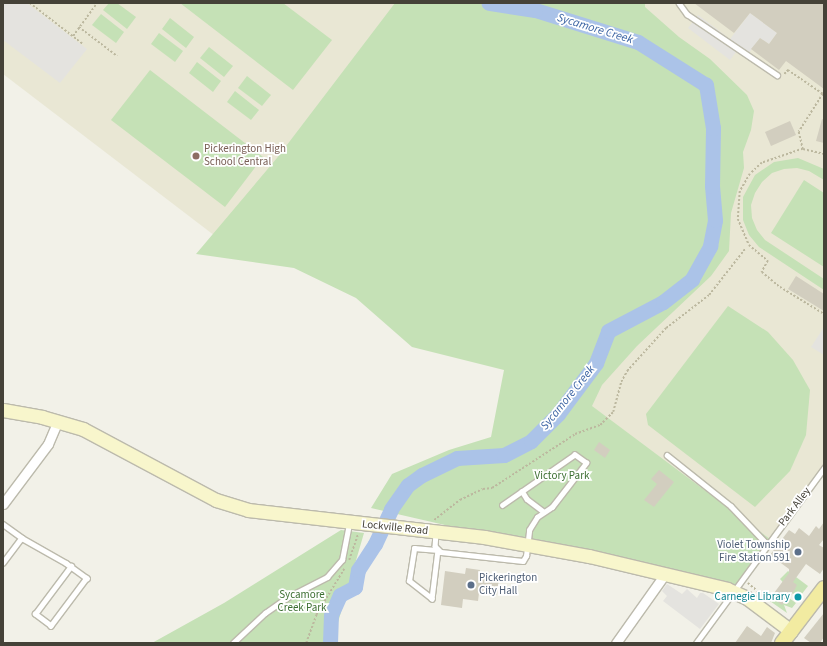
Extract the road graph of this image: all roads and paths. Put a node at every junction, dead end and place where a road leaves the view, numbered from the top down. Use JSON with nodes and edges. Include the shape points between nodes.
{"nodes":[{"id":1,"x":30,"y":3,"type":"edge"},
{"id":2,"x":97,"y":3,"type":"edge"},
{"id":3,"x":679,"y":3,"type":"edge"},
{"id":4,"x":78,"y":28,"type":"junction"},
{"id":5,"x":72,"y":36,"type":"junction"},
{"id":6,"x":82,"y":44,"type":"dead end"},
{"id":7,"x":117,"y":56,"type":"dead end"},
{"id":8,"x":777,"y":75,"type":"joint"},
{"id":9,"x":803,"y":148,"type":"junction"},
{"id":10,"x":824,"y":154,"type":"edge"},
{"id":11,"x":745,"y":249,"type":"dead end"},
{"id":12,"x":824,"y":314,"type":"edge"},
{"id":13,"x":3,"y":410,"type":"edge"},
{"id":14,"x":58,"y":421,"type":"junction"},
{"id":15,"x":667,"y":455,"type":"dead end"},
{"id":16,"x":824,"y":468,"type":"edge"},
{"id":17,"x":522,"y":491,"type":"junction"},
{"id":18,"x":3,"y":504,"type":"edge"},
{"id":19,"x":502,"y":505,"type":"dead end"},
{"id":20,"x":544,"y":512,"type":"junction"},
{"id":21,"x":3,"y":524,"type":"edge"},
{"id":22,"x":358,"y":526,"type":"junction"},
{"id":23,"x":431,"y":531,"type":"junction"},
{"id":24,"x":22,"y":538,"type":"junction"},
{"id":25,"x":767,"y":544,"type":"junction"},
{"id":26,"x":528,"y":545,"type":"junction"},
{"id":27,"x":438,"y":550,"type":"junction"},
{"id":28,"x":348,"y":562,"type":"dead end"},
{"id":29,"x":3,"y":563,"type":"edge"},
{"id":30,"x":71,"y":566,"type":"junction"},
{"id":31,"x":345,"y":567,"type":"dead end"},
{"id":32,"x":665,"y":574,"type":"junction"},
{"id":33,"x":824,"y":589,"type":"edge"},
{"id":34,"x":732,"y":591,"type":"junction"},
{"id":35,"x":791,"y":631,"type":"junction"},
{"id":36,"x":233,"y":643,"type":"edge"},
{"id":37,"x":306,"y":643,"type":"edge"},
{"id":38,"x":616,"y":643,"type":"edge"},
{"id":39,"x":696,"y":643,"type":"edge"},
{"id":40,"x":782,"y":643,"type":"edge"}],
"edges":[{"from":1,"to":5,"type":"path"},
{"from":2,"to":4,"type":"path"},
{"from":3,"to":8,"type":"lane","via":[[686,14]]},
{"from":4,"to":5,"type":"path"},
{"from":4,"to":7,"type":"path"},
{"from":5,"to":6,"type":"path"},
{"from":8,"to":9,"type":"path","via":[[781,78],[788,70],[823,94],[799,132]]},
{"from":9,"to":10,"type":"path"},
{"from":9,"to":12,"type":"path","via":[[762,163],[750,174],[740,191],[738,219],[749,245],[768,261],[762,272],[780,287]]},
{"from":11,"to":23,"type":"path","via":[[709,295],[666,328],[627,371],[621,382],[613,412],[600,425],[574,434],[492,488],[483,489],[460,500],[438,515]]},
{"from":13,"to":14,"type":"main road","name":"Lockville Road"},
{"from":14,"to":18,"type":"street","via":[[48,444]]},
{"from":14,"to":22,"type":"main road","name":"Lockville Road","via":[[101,438],[223,503],[260,512]]},
{"from":15,"to":25,"type":"lane","via":[[731,506]]},
{"from":16,"to":25,"type":"lane","name":"Park Alley"},
{"from":17,"to":19,"type":"lane"},
{"from":17,"to":20,"type":"lane","via":[[527,499]]},
{"from":17,"to":20,"type":"lane","via":[[574,455],[586,463],[552,507]]},
{"from":20,"to":26,"type":"lane","via":[[537,517],[529,530]]},
{"from":21,"to":24,"type":"lane"},
{"from":22,"to":23,"type":"main road","name":"Lockville Road"},
{"from":22,"to":28,"type":"path","via":[[355,548]]},
{"from":22,"to":36,"type":"lane","via":[[342,560],[327,577],[265,612]]},
{"from":23,"to":26,"type":"main road","name":"Lockville Road"},
{"from":23,"to":27,"type":"lane"},
{"from":24,"to":29,"type":"lane"},
{"from":24,"to":30,"type":"lane"},
{"from":25,"to":34,"type":"lane","name":"Park Alley"},
{"from":26,"to":27,"type":"lane","via":[[525,559],[520,562]]},
{"from":26,"to":32,"type":"main road","name":"Lockville Road"},
{"from":27,"to":27,"type":"lane","via":[[414,548],[409,581],[432,599]]},
{"from":30,"to":30,"type":"lane","via":[[87,578],[51,626],[35,614]]},
{"from":31,"to":37,"type":"path","via":[[319,608]]},
{"from":32,"to":34,"type":"main road","name":"Lockville Road"},
{"from":32,"to":38,"type":"street"},
{"from":33,"to":35,"type":"main road"},
{"from":34,"to":35,"type":"main road","name":"Lockville Road","via":[[746,598]]},
{"from":34,"to":39,"type":"lane","name":"Park Alley"},
{"from":35,"to":40,"type":"main road"}]}
